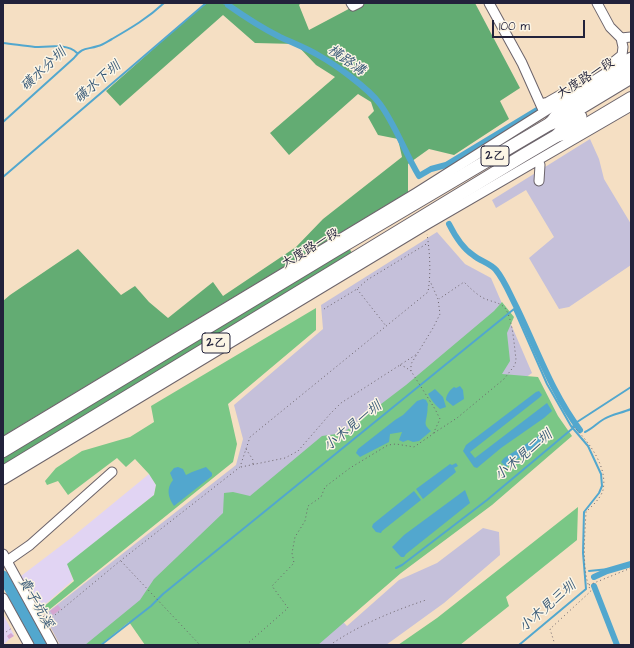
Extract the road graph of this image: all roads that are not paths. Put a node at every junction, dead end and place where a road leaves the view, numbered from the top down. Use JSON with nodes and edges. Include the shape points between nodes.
{"nodes":[{"id":1,"x":351,"y":3,"type":"edge"},
{"id":2,"x":359,"y":3,"type":"edge"},
{"id":3,"x":489,"y":3,"type":"edge"},
{"id":4,"x":597,"y":3,"type":"edge"},
{"id":5,"x":631,"y":37,"type":"edge"},
{"id":6,"x":621,"y":38,"type":"junction"},
{"id":7,"x":631,"y":57,"type":"edge"},
{"id":8,"x":631,"y":67,"type":"edge"},
{"id":9,"x":631,"y":77,"type":"edge"},
{"id":10,"x":631,"y":86,"type":"edge"},
{"id":11,"x":603,"y":98,"type":"junction"},
{"id":12,"x":631,"y":98,"type":"edge"},
{"id":13,"x":631,"y":106,"type":"edge"},
{"id":14,"x":544,"y":111,"type":"junction"},
{"id":15,"x":558,"y":135,"type":"junction"},
{"id":16,"x":538,"y":160,"type":"junction"},
{"id":17,"x":539,"y":181,"type":"dead end"},
{"id":18,"x":418,"y":197,"type":"junction"},
{"id":19,"x":449,"y":206,"type":"junction"},
{"id":20,"x":430,"y":219,"type":"junction"},
{"id":21,"x":3,"y":442,"type":"edge"},
{"id":22,"x":3,"y":452,"type":"edge"},
{"id":23,"x":3,"y":472,"type":"edge"},
{"id":24,"x":112,"y":472,"type":"dead end"},
{"id":25,"x":3,"y":480,"type":"edge"},
{"id":26,"x":3,"y":550,"type":"edge"},
{"id":27,"x":5,"y":558,"type":"edge"},
{"id":28,"x":3,"y":598,"type":"edge"},
{"id":29,"x":28,"y":645,"type":"edge"},
{"id":30,"x":53,"y":645,"type":"edge"}],
"edges":[{"from":1,"to":2,"type":"street","via":[[353,6]]},
{"from":3,"to":14,"type":"street","via":[[522,63]]},
{"from":4,"to":6,"type":"street","via":[[610,27]]},
{"from":5,"to":6,"type":"street"},
{"from":6,"to":14,"type":"street","via":[[622,55],[548,102]]},
{"from":7,"to":14,"type":"street","name":"大度路一段"},
{"from":8,"to":14,"type":"main road","name":"大度路一段","number":"2乙","via":[[559,112]]},
{"from":9,"to":11,"type":"highway"},
{"from":10,"to":11,"type":"highway"},
{"from":11,"to":14,"type":"highway","via":[[563,118]]},
{"from":11,"to":15,"type":"highway","via":[[567,125]]},
{"from":12,"to":15,"type":"main road","number":"2乙","via":[[574,132]]},
{"from":13,"to":16,"type":"street"},
{"from":14,"to":15,"type":"street"},
{"from":14,"to":18,"type":"main road","name":"大度路一段","number":"2乙"},
{"from":15,"to":19,"type":"main road","number":"2乙"},
{"from":16,"to":17,"type":"street"},
{"from":16,"to":19,"type":"street"},
{"from":18,"to":21,"type":"street","name":"大度路一段"},
{"from":18,"to":22,"type":"main road","name":"大度路一段","number":"2乙","via":[[336,250]]},
{"from":19,"to":20,"type":"main road","number":"2乙"},
{"from":20,"to":23,"type":"main road","number":"2乙"},
{"from":20,"to":25,"type":"street"},
{"from":24,"to":27,"type":"street","via":[[30,545]]},
{"from":26,"to":27,"type":"street"},
{"from":27,"to":30,"type":"street"},
{"from":28,"to":29,"type":"street"}]}
